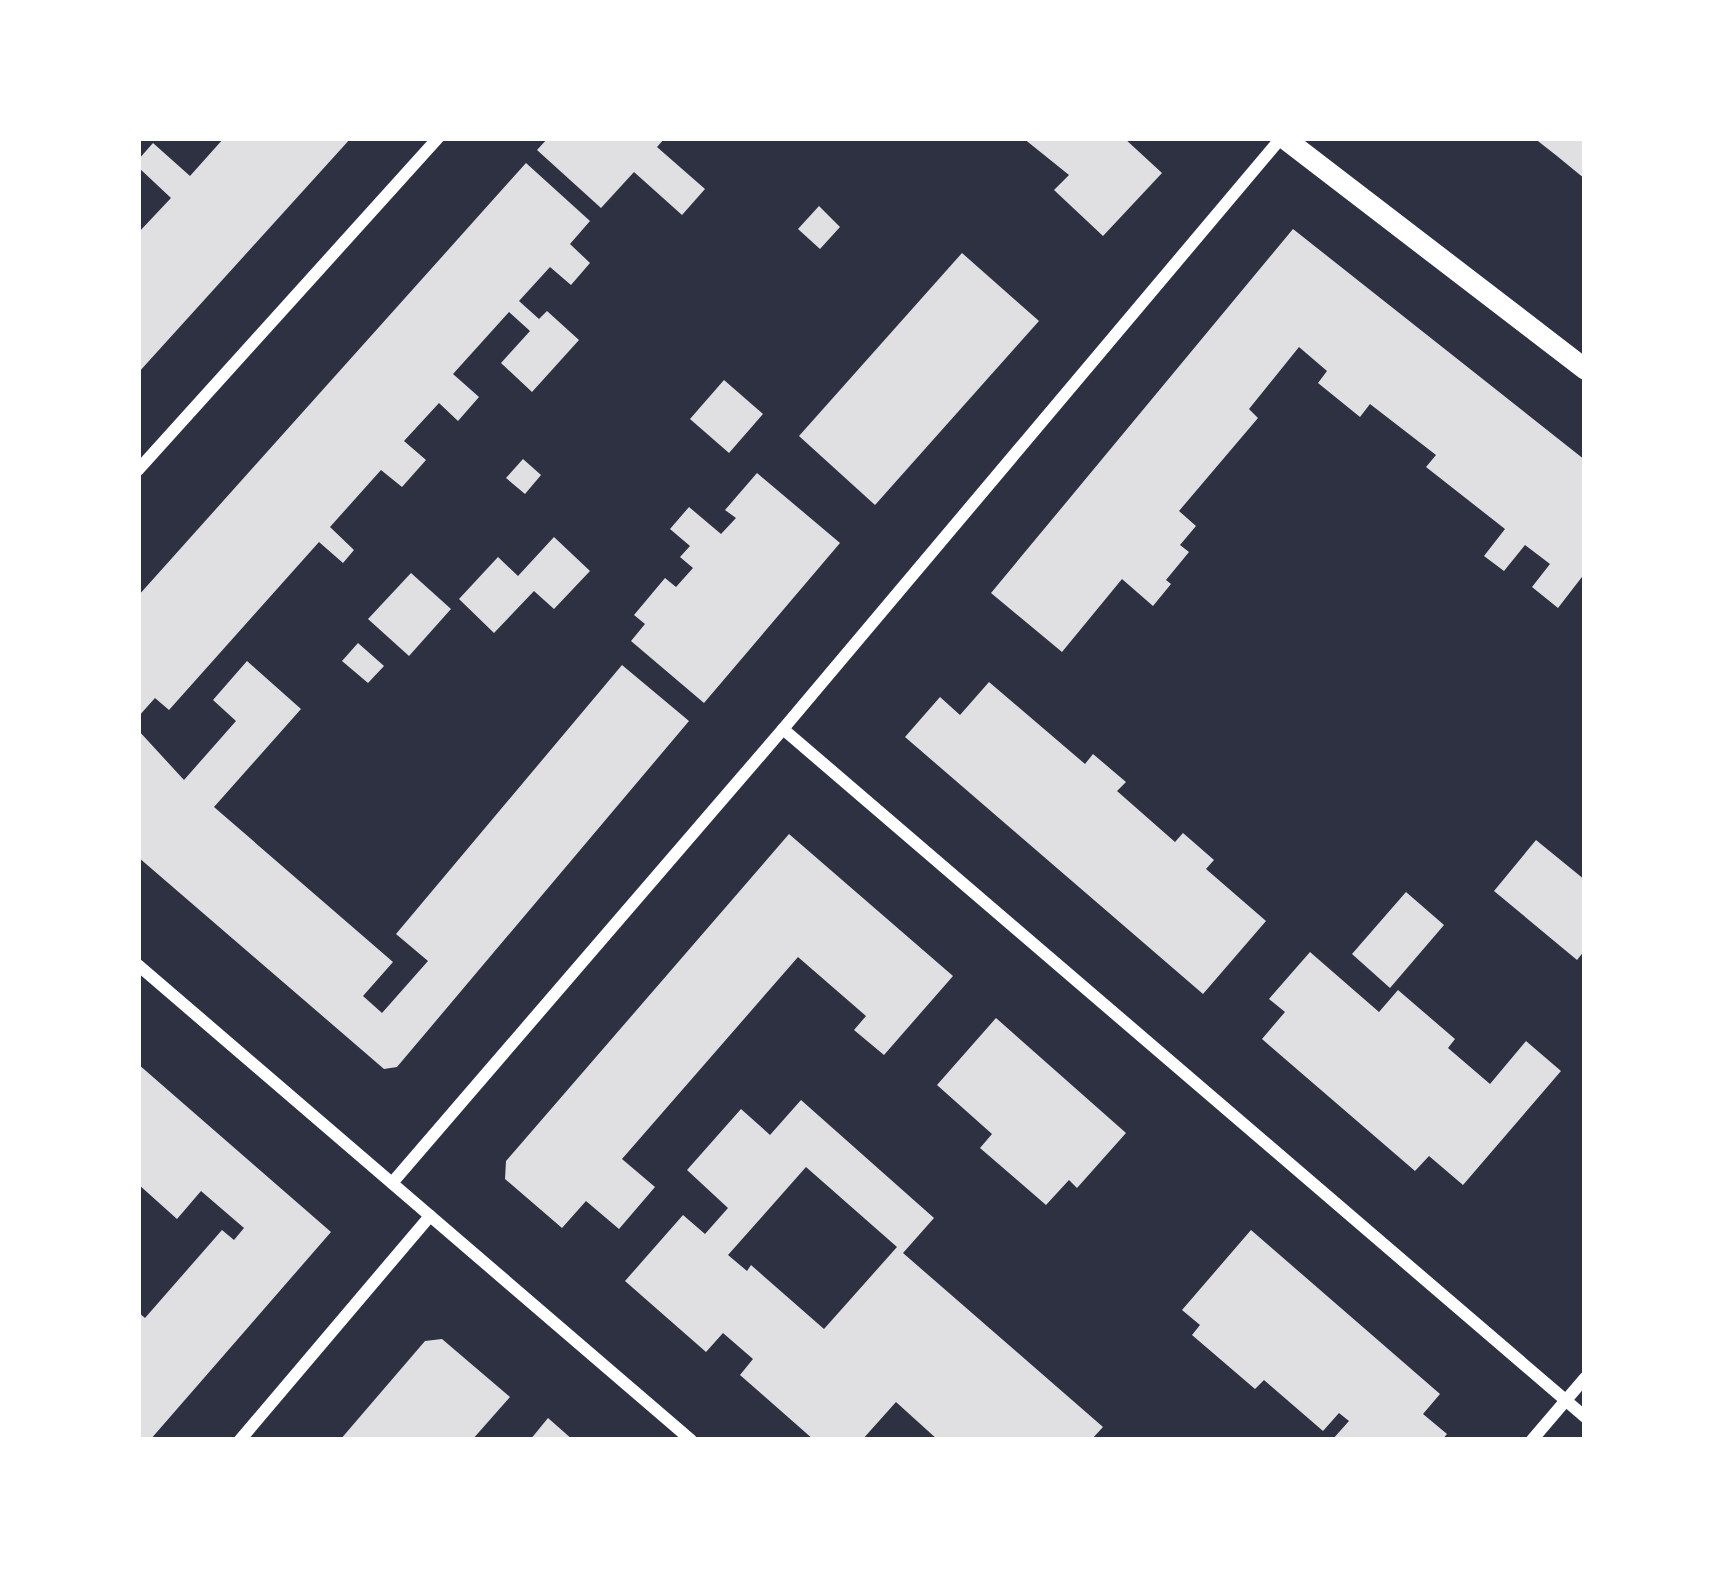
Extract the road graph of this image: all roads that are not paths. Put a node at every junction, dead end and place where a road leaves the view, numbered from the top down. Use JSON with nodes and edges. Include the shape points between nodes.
{"nodes":[{"id":1,"x":438,"y":138,"type":"edge"},
{"id":2,"x":1283,"y":138,"type":"edge"},
{"id":3,"x":1585,"y":369,"type":"edge"},
{"id":4,"x":138,"y":470,"type":"edge"},
{"id":5,"x":783,"y":729,"type":"junction"},
{"id":6,"x":138,"y":964,"type":"edge"},
{"id":7,"x":392,"y":1183,"type":"junction"},
{"id":8,"x":430,"y":1216,"type":"junction"},
{"id":9,"x":1585,"y":1378,"type":"edge"},
{"id":10,"x":1565,"y":1401,"type":"junction"},
{"id":11,"x":1585,"y":1418,"type":"edge"},
{"id":12,"x":240,"y":1440,"type":"edge"},
{"id":13,"x":691,"y":1440,"type":"edge"},
{"id":14,"x":1532,"y":1440,"type":"edge"}],
"edges":[{"from":1,"to":4,"type":"street"},
{"from":2,"to":3,"type":"street"},
{"from":2,"to":5,"type":"street"},
{"from":5,"to":7,"type":"street"},
{"from":5,"to":10,"type":"street"},
{"from":6,"to":7,"type":"street"},
{"from":7,"to":8,"type":"street"},
{"from":8,"to":12,"type":"street"},
{"from":8,"to":13,"type":"street"},
{"from":9,"to":10,"type":"street"},
{"from":10,"to":11,"type":"street"},
{"from":10,"to":14,"type":"street"}]}
